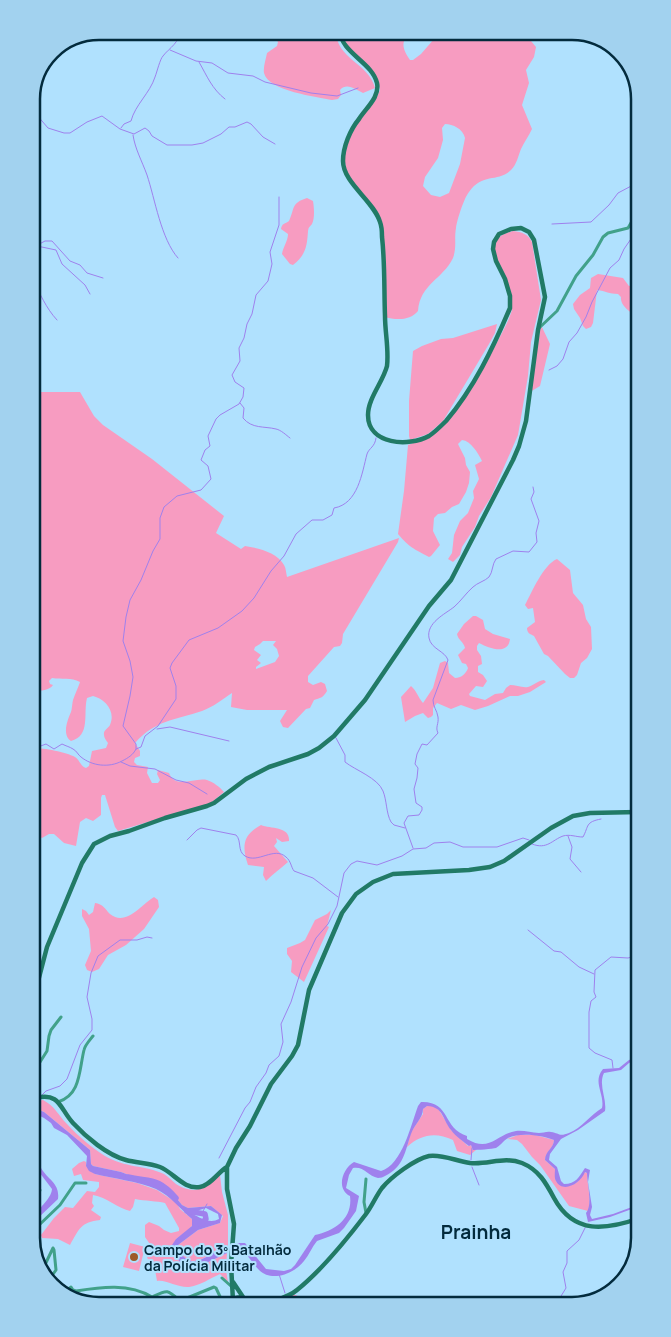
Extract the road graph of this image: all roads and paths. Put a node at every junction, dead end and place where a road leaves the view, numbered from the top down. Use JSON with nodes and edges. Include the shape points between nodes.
{"nodes":[{"id":1,"x":342,"y":40,"type":"edge"},
{"id":2,"x":631,"y":223,"type":"edge"},
{"id":3,"x":538,"y":330,"type":"junction"},
{"id":4,"x":631,"y":812,"type":"edge"},
{"id":5,"x":40,"y":974,"type":"edge"},
{"id":6,"x":61,"y":1017,"type":"dead end"},
{"id":7,"x":93,"y":1036,"type":"dead end"},
{"id":8,"x":40,"y":1063,"type":"edge"},
{"id":9,"x":40,"y":1098,"type":"edge"},
{"id":10,"x":58,"y":1102,"type":"junction"},
{"id":11,"x":228,"y":1167,"type":"junction"},
{"id":12,"x":366,"y":1179,"type":"dead end"},
{"id":13,"x":86,"y":1183,"type":"dead end"},
{"id":14,"x":366,"y":1215,"type":"junction"},
{"id":15,"x":631,"y":1221,"type":"edge"},
{"id":16,"x":40,"y":1224,"type":"edge"},
{"id":17,"x":45,"y":1263,"type":"edge"},
{"id":18,"x":53,"y":1274,"type":"edge"},
{"id":19,"x":222,"y":1278,"type":"dead end"},
{"id":20,"x":233,"y":1281,"type":"junction"},
{"id":21,"x":233,"y":1288,"type":"junction"},
{"id":22,"x":69,"y":1289,"type":"edge"},
{"id":23,"x":152,"y":1297,"type":"joint"},
{"id":24,"x":176,"y":1297,"type":"edge"},
{"id":25,"x":190,"y":1297,"type":"edge"},
{"id":26,"x":219,"y":1297,"type":"edge"},
{"id":27,"x":232,"y":1297,"type":"edge"},
{"id":28,"x":244,"y":1297,"type":"edge"},
{"id":29,"x":282,"y":1297,"type":"edge"}],
"edges":[{"from":1,"to":3,"type":"street","via":[[372,73],[377,88],[346,144],[343,161],[348,176],[379,217],[382,226],[387,366],[369,407],[370,426],[379,436],[390,441],[416,441],[437,430],[463,400],[510,308],[510,296],[493,249],[496,238],[506,230],[525,229],[534,240],[544,297]]},
{"from":2,"to":3,"type":"street","via":[[628,228],[603,237],[557,311]]},
{"from":3,"to":5,"type":"street","via":[[526,421],[513,460],[451,580],[429,606],[365,700],[334,736],[316,751],[269,767],[207,806],[94,844],[82,863],[47,947]]},
{"from":4,"to":11,"type":"street","via":[[573,816],[490,867],[393,874],[356,894],[342,914],[309,990],[298,1045],[266,1092]]},
{"from":6,"to":8,"type":"street","via":[[51,1030],[47,1051]]},
{"from":7,"to":10,"type":"street","via":[[84,1048],[76,1085],[71,1094]]},
{"from":9,"to":10,"type":"street","via":[[52,1098]]},
{"from":10,"to":11,"type":"street","via":[[72,1122],[115,1156],[160,1167],[193,1187],[202,1187]]},
{"from":11,"to":20,"type":"street","via":[[227,1190],[234,1224]]},
{"from":12,"to":14,"type":"street"},
{"from":13,"to":16,"type":"street","via":[[75,1183],[60,1205]]},
{"from":14,"to":15,"type":"street","via":[[388,1183],[413,1163],[436,1156],[469,1162],[505,1159],[522,1163],[544,1180],[572,1220],[596,1228]]},
{"from":14,"to":29,"type":"street","via":[[297,1290]]},
{"from":17,"to":18,"type":"street","via":[[52,1248],[56,1270]]},
{"from":19,"to":21,"type":"street"},
{"from":20,"to":21,"type":"street"},
{"from":20,"to":28,"type":"street"},
{"from":21,"to":27,"type":"street"},
{"from":22,"to":23,"type":"street","via":[[76,1291],[106,1286]]},
{"from":23,"to":24,"type":"street","via":[[170,1292]]},
{"from":25,"to":26,"type":"street","via":[[215,1287]]}]}
